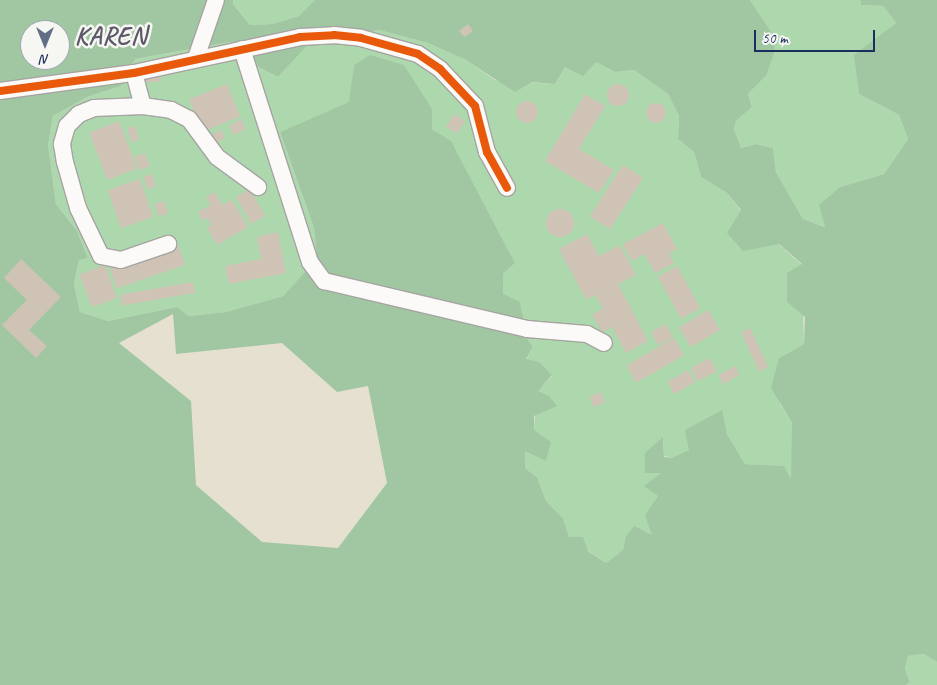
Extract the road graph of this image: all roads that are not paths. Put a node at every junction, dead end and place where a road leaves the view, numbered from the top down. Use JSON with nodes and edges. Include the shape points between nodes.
{"nodes":[{"id":1,"x":216,"y":0,"type":"edge"},
{"id":2,"x":242,"y":49,"type":"junction"},
{"id":3,"x":196,"y":58,"type":"junction"},
{"id":4,"x":134,"y":73,"type":"junction"},
{"id":5,"x":0,"y":91,"type":"edge"},
{"id":6,"x":143,"y":106,"type":"junction"},
{"id":7,"x":258,"y":187,"type":"dead end"},
{"id":8,"x":507,"y":188,"type":"dead end"},
{"id":9,"x":168,"y":244,"type":"dead end"},
{"id":10,"x":604,"y":343,"type":"dead end"}],
"edges":[{"from":1,"to":3,"type":"street"},
{"from":2,"to":3,"type":"street"},
{"from":2,"to":8,"type":"street","via":[[300,37],[334,35],[391,44],[418,54],[440,69],[475,106],[487,152]]},
{"from":2,"to":10,"type":"street","via":[[310,262],[324,281],[527,329],[587,334]]},
{"from":3,"to":4,"type":"street"},
{"from":4,"to":5,"type":"street"},
{"from":4,"to":6,"type":"street"},
{"from":6,"to":7,"type":"street","via":[[172,110],[189,119],[218,157]]},
{"from":6,"to":9,"type":"street","via":[[94,108],[79,114],[67,126],[62,144],[65,162],[78,208],[101,256],[121,260]]}]}
